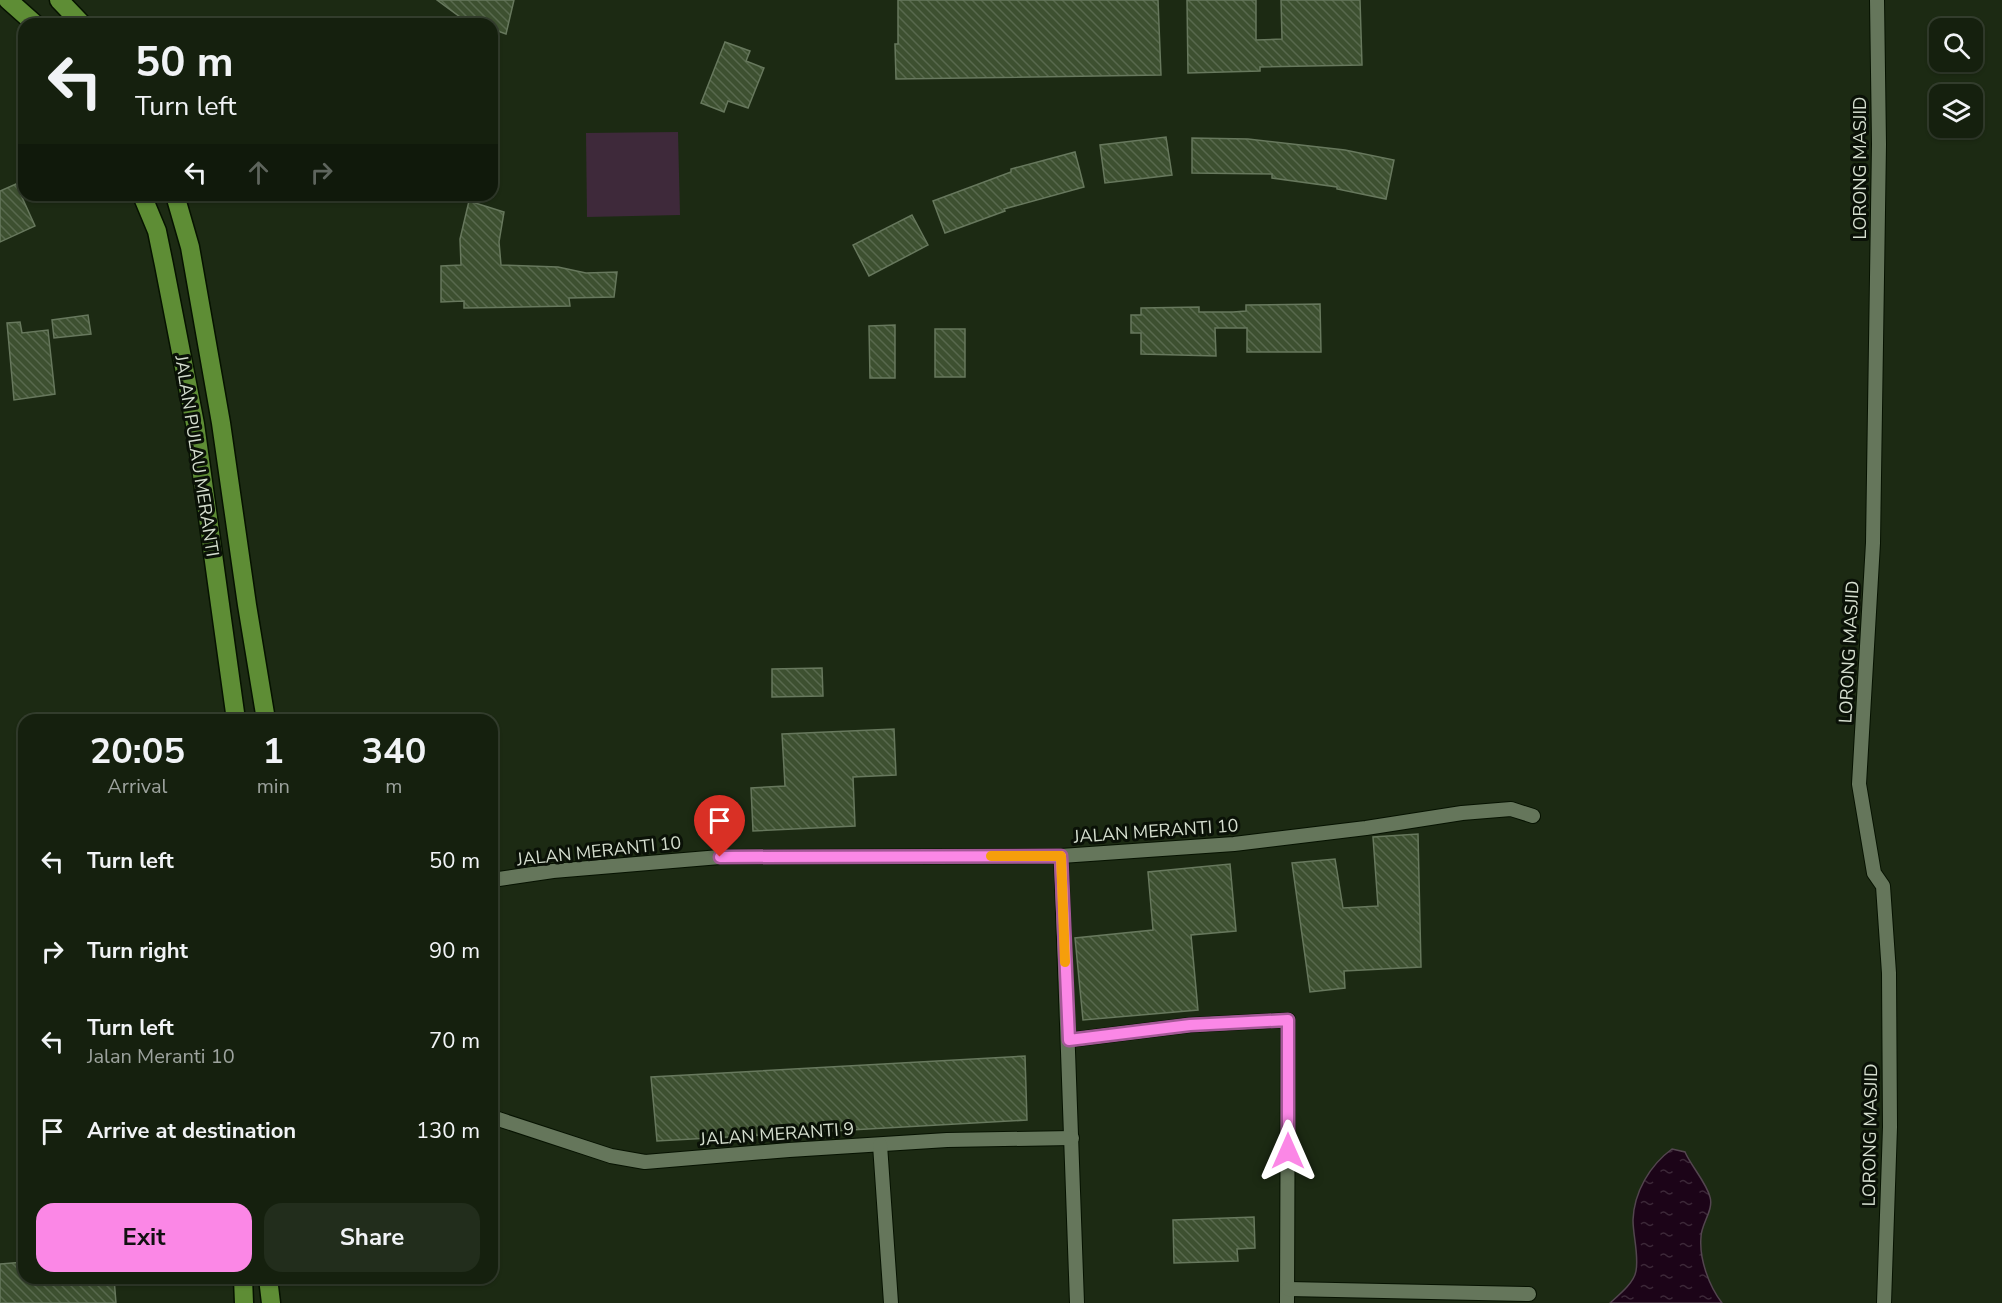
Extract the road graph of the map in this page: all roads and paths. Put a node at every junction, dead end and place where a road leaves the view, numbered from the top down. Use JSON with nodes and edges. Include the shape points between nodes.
{"nodes":[{"id":1,"x":8,"y":0,"type":"edge"},
{"id":2,"x":59,"y":0,"type":"edge"},
{"id":3,"x":1877,"y":0,"type":"edge"},
{"id":4,"x":28,"y":18,"type":"edge"},
{"id":5,"x":76,"y":18,"type":"edge"},
{"id":6,"x":144,"y":201,"type":"edge"},
{"id":7,"x":177,"y":201,"type":"edge"},
{"id":8,"x":235,"y":714,"type":"edge"},
{"id":9,"x":265,"y":714,"type":"edge"},
{"id":10,"x":1533,"y":816,"type":"dead end"},
{"id":11,"x":1061,"y":856,"type":"junction"},
{"id":12,"x":498,"y":879,"type":"edge"},
{"id":13,"x":1069,"y":1040,"type":"junction"},
{"id":14,"x":498,"y":1119,"type":"edge"},
{"id":15,"x":1072,"y":1138,"type":"junction"},
{"id":16,"x":880,"y":1145,"type":"junction"},
{"id":17,"x":243,"y":1284,"type":"edge"},
{"id":18,"x":269,"y":1284,"type":"edge"},
{"id":19,"x":1288,"y":1288,"type":"junction"},
{"id":20,"x":1529,"y":1294,"type":"dead end"},
{"id":21,"x":244,"y":1303,"type":"edge"},
{"id":22,"x":271,"y":1303,"type":"edge"},
{"id":23,"x":891,"y":1303,"type":"edge"},
{"id":24,"x":1077,"y":1303,"type":"edge"},
{"id":25,"x":1287,"y":1303,"type":"edge"},
{"id":26,"x":1884,"y":1303,"type":"edge"}],
"edges":[{"from":1,"to":4,"type":"main road"},
{"from":2,"to":5,"type":"main road"},
{"from":3,"to":26,"type":"street","name":"LORONG MASJID","via":[[1879,144],[1873,543],[1858,784],[1874,873],[1883,886],[1889,973],[1890,1127]]},
{"from":6,"to":8,"type":"main road","name":"JALAN PULAU MERANTI","via":[[159,243],[195,424]]},
{"from":7,"to":9,"type":"main road","name":"JALAN PULAU MERANTI","via":[[190,247],[221,423]]},
{"from":10,"to":11,"type":"street","name":"JALAN MERANTI 10","via":[[1510,809],[1462,813],[1234,844]]},
{"from":11,"to":12,"type":"street","name":"JALAN MERANTI 10","via":[[720,857]]},
{"from":11,"to":13,"type":"street"},
{"from":13,"to":15,"type":"street"},
{"from":13,"to":19,"type":"street","via":[[1190,1025],[1288,1020]]},
{"from":14,"to":16,"type":"street","name":"JALAN MERANTI 9","via":[[611,1156],[645,1162]]},
{"from":15,"to":16,"type":"street","name":"JALAN MERANTI 9"},
{"from":15,"to":24,"type":"street"},
{"from":16,"to":23,"type":"street"},
{"from":17,"to":21,"type":"main road"},
{"from":18,"to":22,"type":"main road"},
{"from":19,"to":20,"type":"street"},
{"from":19,"to":25,"type":"street"}]}
